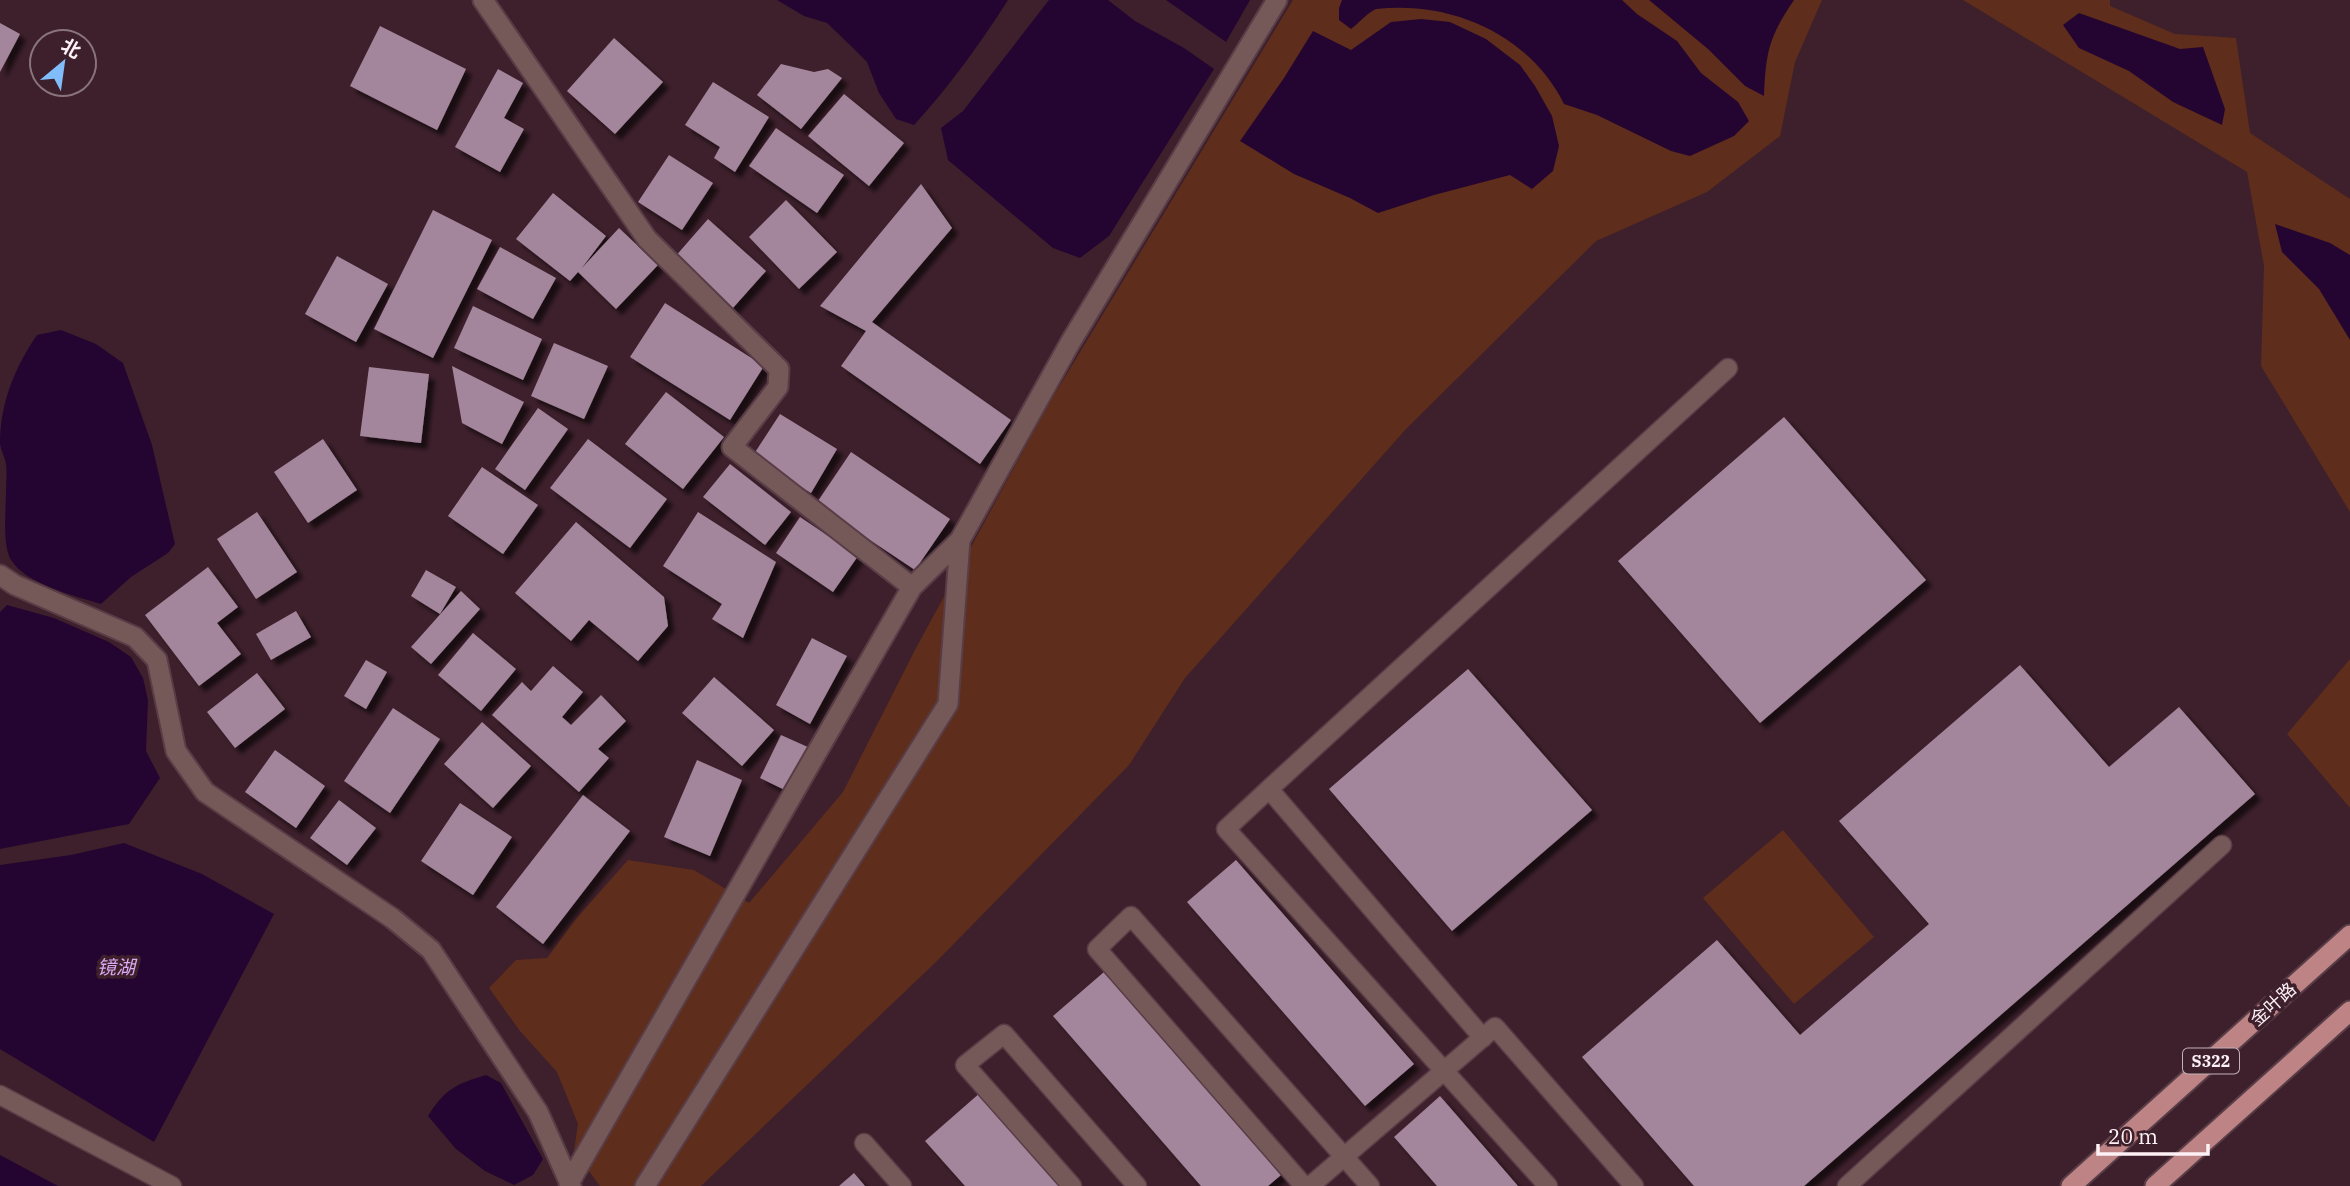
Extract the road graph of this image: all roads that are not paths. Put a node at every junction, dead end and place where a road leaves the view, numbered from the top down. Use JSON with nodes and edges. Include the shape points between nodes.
{"nodes":[{"id":1,"x":483,"y":0,"type":"edge"},
{"id":2,"x":1277,"y":0,"type":"edge"},
{"id":3,"x":1728,"y":368,"type":"dead end"},
{"id":4,"x":960,"y":540,"type":"junction"},
{"id":5,"x":0,"y":575,"type":"edge"},
{"id":6,"x":912,"y":587,"type":"junction"},
{"id":7,"x":1269,"y":789,"type":"junction"},
{"id":8,"x":2222,"y":845,"type":"dead end"},
{"id":9,"x":2350,"y":935,"type":"edge"},
{"id":10,"x":2350,"y":1011,"type":"edge"},
{"id":11,"x":1483,"y":1038,"type":"junction"},
{"id":12,"x":1444,"y":1070,"type":"junction"},
{"id":13,"x":0,"y":1095,"type":"edge"},
{"id":14,"x":864,"y":1143,"type":"dead end"},
{"id":15,"x":1344,"y":1156,"type":"junction"},
{"id":16,"x":570,"y":1184,"type":"edge"},
{"id":17,"x":172,"y":1186,"type":"edge"},
{"id":18,"x":645,"y":1186,"type":"edge"},
{"id":19,"x":902,"y":1186,"type":"edge"},
{"id":20,"x":1072,"y":1186,"type":"edge"},
{"id":21,"x":1137,"y":1186,"type":"edge"},
{"id":22,"x":1304,"y":1186,"type":"edge"},
{"id":23,"x":1310,"y":1186,"type":"edge"},
{"id":24,"x":1370,"y":1186,"type":"edge"},
{"id":25,"x":1548,"y":1186,"type":"edge"},
{"id":26,"x":1634,"y":1186,"type":"edge"},
{"id":27,"x":1847,"y":1186,"type":"edge"},
{"id":28,"x":2071,"y":1186,"type":"edge"},
{"id":29,"x":2155,"y":1186,"type":"edge"}],
"edges":[{"from":1,"to":6,"type":"street","via":[[647,239],[779,369],[778,387],[732,447]]},
{"from":2,"to":4,"type":"street","via":[[1070,343]]},
{"from":3,"to":7,"type":"lane"},
{"from":4,"to":6,"type":"street"},
{"from":4,"to":18,"type":"street","via":[[948,704]]},
{"from":5,"to":16,"type":"street","via":[[135,637],[157,660],[176,751],[205,792],[431,950],[538,1112]]},
{"from":6,"to":16,"type":"street"},
{"from":7,"to":11,"type":"lane"},
{"from":7,"to":12,"type":"lane","via":[[1226,829]]},
{"from":8,"to":27,"type":"lane"},
{"from":9,"to":28,"type":"main road","name":"金叶路","number":"S322"},
{"from":10,"to":29,"type":"main road"},
{"from":11,"to":12,"type":"lane"},
{"from":11,"to":26,"type":"lane","via":[[1495,1027]]},
{"from":12,"to":15,"type":"lane"},
{"from":12,"to":25,"type":"lane"},
{"from":13,"to":17,"type":"lane"},
{"from":14,"to":19,"type":"lane"},
{"from":15,"to":22,"type":"lane","via":[[1131,916],[1097,949]]},
{"from":15,"to":23,"type":"lane"},
{"from":15,"to":24,"type":"lane"},
{"from":20,"to":21,"type":"lane","via":[[965,1065],[1004,1034]]}]}
